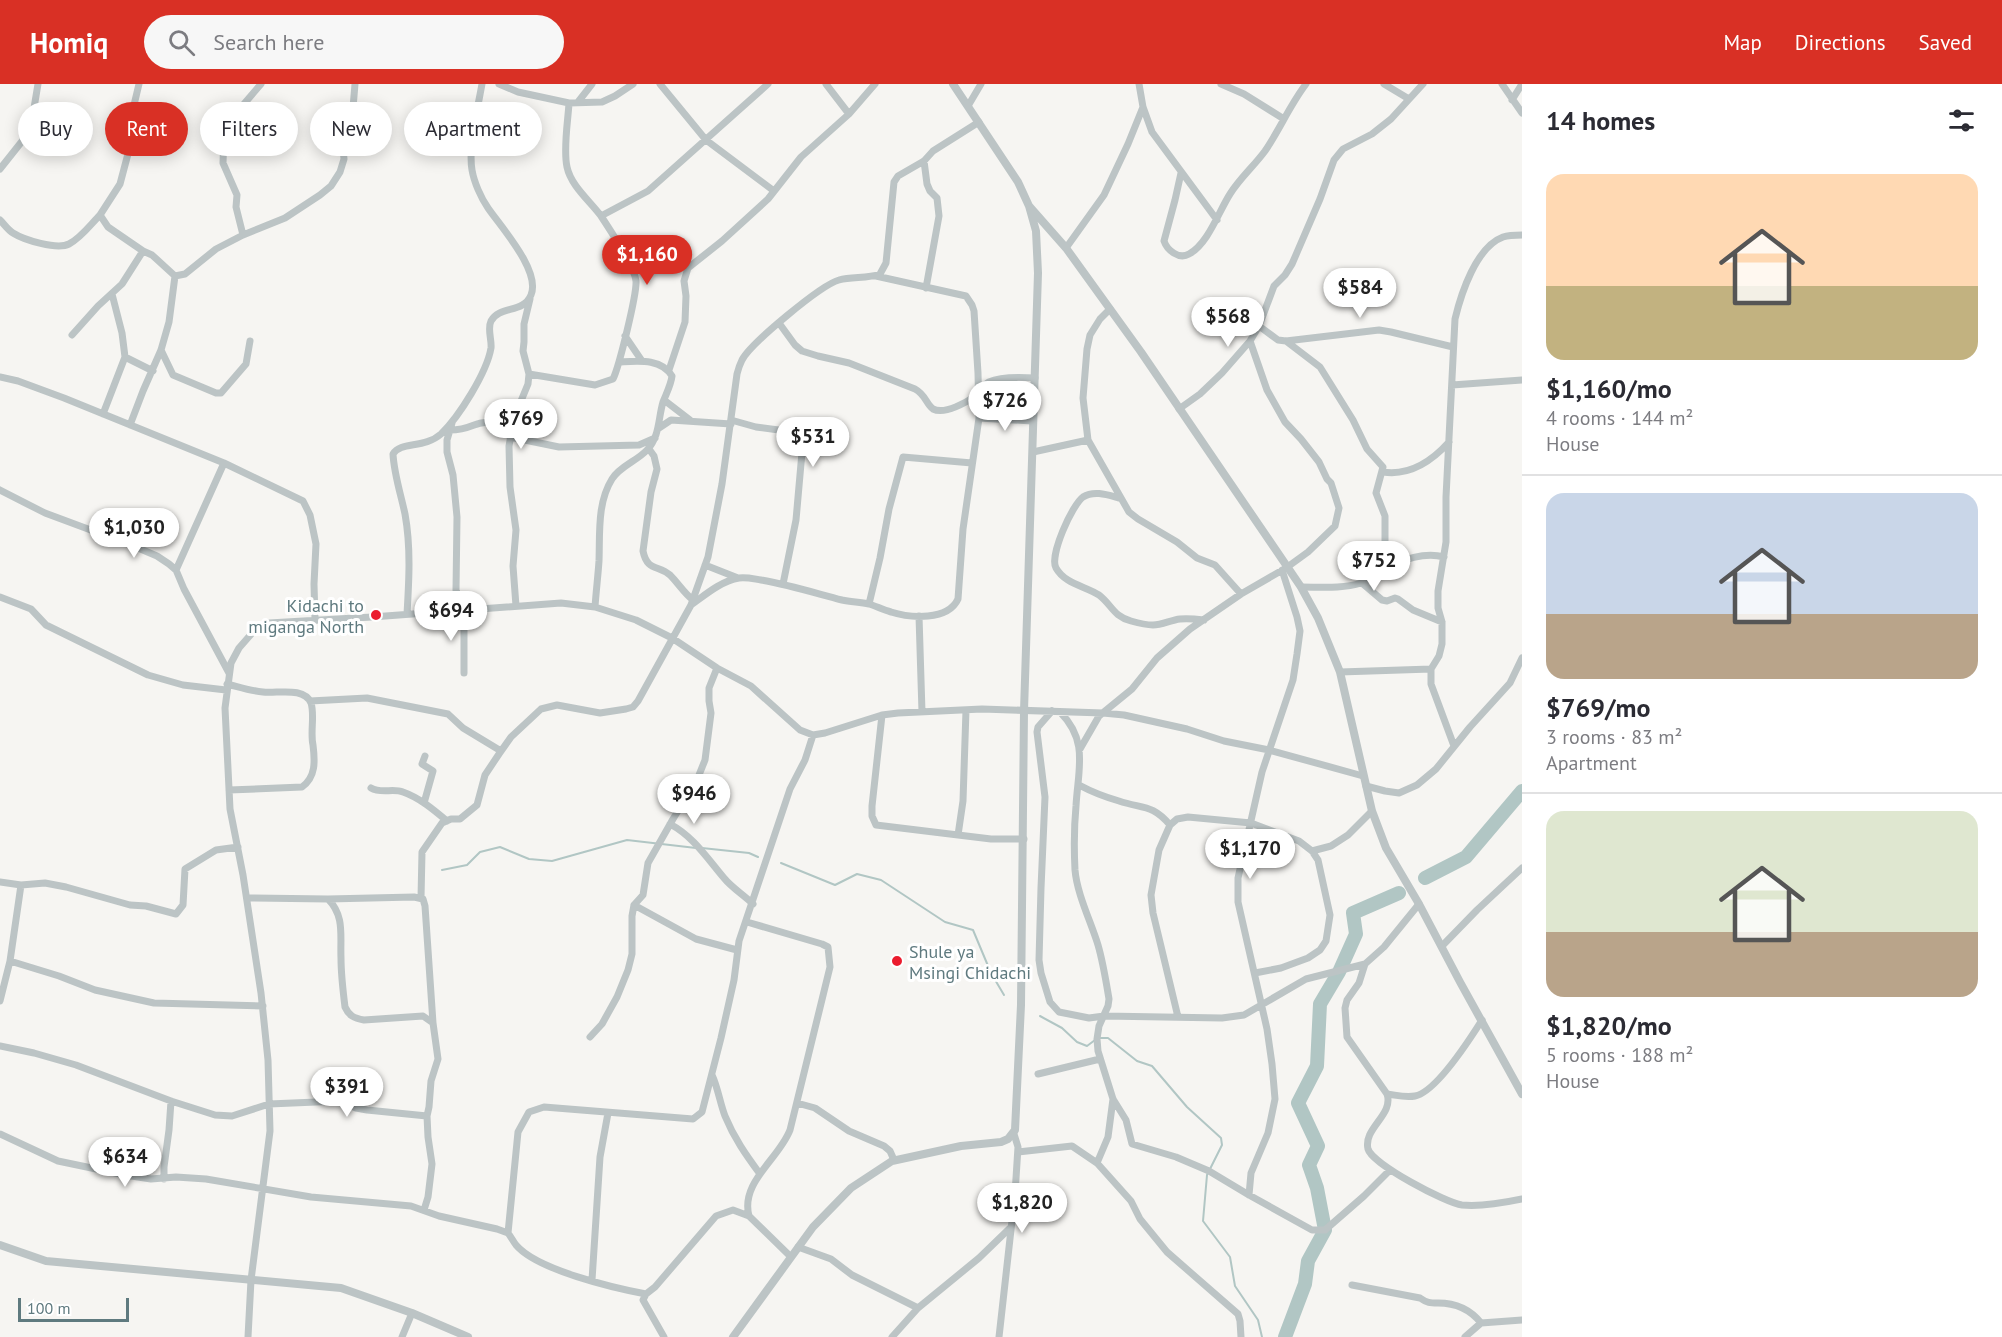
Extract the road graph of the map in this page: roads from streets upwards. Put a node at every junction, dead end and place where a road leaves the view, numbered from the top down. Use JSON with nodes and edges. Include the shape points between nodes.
{"nodes":[{"id":1,"x":38,"y":84,"type":"edge"},
{"id":2,"x":139,"y":84,"type":"edge"},
{"id":3,"x":261,"y":84,"type":"edge"},
{"id":4,"x":356,"y":84,"type":"edge"},
{"id":5,"x":482,"y":84,"type":"edge"},
{"id":6,"x":499,"y":84,"type":"edge"},
{"id":7,"x":592,"y":84,"type":"edge"},
{"id":8,"x":633,"y":84,"type":"edge"},
{"id":9,"x":660,"y":84,"type":"edge"},
{"id":10,"x":768,"y":84,"type":"edge"},
{"id":11,"x":826,"y":84,"type":"edge"},
{"id":12,"x":875,"y":84,"type":"edge"},
{"id":13,"x":953,"y":84,"type":"edge"},
{"id":14,"x":981,"y":84,"type":"edge"},
{"id":15,"x":1139,"y":84,"type":"edge"},
{"id":16,"x":1221,"y":84,"type":"edge"},
{"id":17,"x":1306,"y":84,"type":"edge"},
{"id":18,"x":1384,"y":84,"type":"edge"},
{"id":19,"x":1423,"y":84,"type":"edge"},
{"id":20,"x":1502,"y":84,"type":"edge"},
{"id":21,"x":1522,"y":84,"type":"edge"},
{"id":22,"x":1409,"y":99,"type":"junction"},
{"id":23,"x":1512,"y":100,"type":"junction"},
{"id":24,"x":578,"y":102,"type":"junction"},
{"id":25,"x":569,"y":103,"type":"junction"},
{"id":26,"x":968,"y":106,"type":"junction"},
{"id":27,"x":1143,"y":107,"type":"junction"},
{"id":28,"x":1522,"y":113,"type":"edge"},
{"id":29,"x":849,"y":114,"type":"junction"},
{"id":30,"x":1284,"y":118,"type":"junction"},
{"id":31,"x":979,"y":122,"type":"junction"},
{"id":32,"x":706,"y":140,"type":"junction"},
{"id":33,"x":924,"y":161,"type":"junction"},
{"id":34,"x":0,"y":169,"type":"edge"},
{"id":35,"x":1181,"y":173,"type":"junction"},
{"id":36,"x":774,"y":191,"type":"junction"},
{"id":37,"x":1029,"y":206,"type":"junction"},
{"id":38,"x":100,"y":215,"type":"junction"},
{"id":39,"x":601,"y":216,"type":"junction"},
{"id":40,"x":0,"y":220,"type":"edge"},
{"id":41,"x":1217,"y":220,"type":"junction"},
{"id":42,"x":1522,"y":235,"type":"edge"},
{"id":43,"x":243,"y":236,"type":"junction"},
{"id":44,"x":1066,"y":248,"type":"junction"},
{"id":45,"x":143,"y":251,"type":"junction"},
{"id":46,"x":175,"y":276,"type":"junction"},
{"id":47,"x":876,"y":276,"type":"junction"},
{"id":48,"x":926,"y":288,"type":"junction"},
{"id":49,"x":112,"y":294,"type":"junction"},
{"id":50,"x":530,"y":297,"type":"junction"},
{"id":51,"x":1110,"y":309,"type":"junction"},
{"id":52,"x":513,"y":310,"type":"junction"},
{"id":53,"x":525,"y":319,"type":"junction"},
{"id":54,"x":779,"y":323,"type":"junction"},
{"id":55,"x":1259,"y":326,"type":"junction"},
{"id":56,"x":72,"y":335,"type":"dead end"},
{"id":57,"x":625,"y":336,"type":"junction"},
{"id":58,"x":250,"y":341,"type":"dead end"},
{"id":59,"x":1250,"y":341,"type":"junction"},
{"id":60,"x":1286,"y":342,"type":"junction"},
{"id":61,"x":1453,"y":347,"type":"junction"},
{"id":62,"x":161,"y":350,"type":"junction"},
{"id":63,"x":125,"y":357,"type":"junction"},
{"id":64,"x":642,"y":361,"type":"junction"},
{"id":65,"x":619,"y":362,"type":"junction"},
{"id":66,"x":669,"y":370,"type":"junction"},
{"id":67,"x":153,"y":371,"type":"junction"},
{"id":68,"x":528,"y":374,"type":"junction"},
{"id":69,"x":0,"y":377,"type":"edge"},
{"id":70,"x":1035,"y":378,"type":"junction"},
{"id":71,"x":1522,"y":380,"type":"edge"},
{"id":72,"x":1452,"y":385,"type":"junction"},
{"id":73,"x":978,"y":394,"type":"junction"},
{"id":74,"x":664,"y":400,"type":"junction"},
{"id":75,"x":1179,"y":409,"type":"junction"},
{"id":76,"x":103,"y":414,"type":"junction"},
{"id":77,"x":979,"y":418,"type":"junction"},
{"id":78,"x":453,"y":420,"type":"junction"},
{"id":79,"x":693,"y":421,"type":"junction"},
{"id":80,"x":1032,"y":421,"type":"junction"},
{"id":81,"x":731,"y":422,"type":"junction"},
{"id":82,"x":130,"y":425,"type":"junction"},
{"id":83,"x":659,"y":428,"type":"junction"},
{"id":84,"x":450,"y":430,"type":"junction"},
{"id":85,"x":510,"y":435,"type":"junction"},
{"id":86,"x":656,"y":438,"type":"junction"},
{"id":87,"x":1088,"y":440,"type":"junction"},
{"id":88,"x":1449,"y":442,"type":"junction"},
{"id":89,"x":649,"y":449,"type":"junction"},
{"id":90,"x":1033,"y":452,"type":"junction"},
{"id":91,"x":972,"y":462,"type":"junction"},
{"id":92,"x":224,"y":464,"type":"junction"},
{"id":93,"x":1383,"y":472,"type":"junction"},
{"id":94,"x":0,"y":490,"type":"edge"},
{"id":95,"x":1119,"y":498,"type":"junction"},
{"id":96,"x":1444,"y":557,"type":"junction"},
{"id":97,"x":705,"y":565,"type":"junction"},
{"id":98,"x":1284,"y":569,"type":"junction"},
{"id":99,"x":176,"y":570,"type":"junction"},
{"id":100,"x":1385,"y":570,"type":"junction"},
{"id":101,"x":738,"y":578,"type":"junction"},
{"id":102,"x":1362,"y":583,"type":"junction"},
{"id":103,"x":783,"y":584,"type":"junction"},
{"id":104,"x":1301,"y":588,"type":"junction"},
{"id":105,"x":1241,"y":594,"type":"junction"},
{"id":106,"x":0,"y":597,"type":"edge"},
{"id":107,"x":692,"y":602,"type":"junction"},
{"id":108,"x":869,"y":604,"type":"junction"},
{"id":109,"x":516,"y":606,"type":"junction"},
{"id":110,"x":595,"y":607,"type":"junction"},
{"id":111,"x":464,"y":610,"type":"junction"},
{"id":112,"x":407,"y":614,"type":"junction"},
{"id":113,"x":919,"y":616,"type":"junction"},
{"id":114,"x":315,"y":619,"type":"junction"},
{"id":115,"x":1204,"y":620,"type":"junction"},
{"id":116,"x":1442,"y":622,"type":"junction"},
{"id":117,"x":672,"y":638,"type":"junction"},
{"id":118,"x":1522,"y":658,"type":"edge"},
{"id":119,"x":717,"y":669,"type":"junction"},
{"id":120,"x":1431,"y":669,"type":"junction"},
{"id":121,"x":229,"y":672,"type":"junction"},
{"id":122,"x":1340,"y":672,"type":"junction"},
{"id":123,"x":464,"y":673,"type":"dead end"},
{"id":124,"x":226,"y":687,"type":"junction"},
{"id":125,"x":310,"y":701,"type":"junction"},
{"id":126,"x":966,"y":710,"type":"junction"},
{"id":127,"x":1024,"y":711,"type":"junction"},
{"id":128,"x":922,"y":712,"type":"junction"},
{"id":129,"x":1056,"y":712,"type":"junction"},
{"id":130,"x":1103,"y":713,"type":"junction"},
{"id":131,"x":882,"y":714,"type":"junction"},
{"id":132,"x":813,"y":735,"type":"junction"},
{"id":133,"x":1454,"y":746,"type":"junction"},
{"id":134,"x":1080,"y":749,"type":"junction"},
{"id":135,"x":1269,"y":750,"type":"junction"},
{"id":136,"x":501,"y":751,"type":"junction"},
{"id":137,"x":425,"y":756,"type":"dead end"},
{"id":138,"x":1363,"y":776,"type":"junction"},
{"id":139,"x":1079,"y":785,"type":"junction"},
{"id":140,"x":1366,"y":786,"type":"junction"},
{"id":141,"x":372,"y":788,"type":"dead end"},
{"id":142,"x":229,"y":789,"type":"junction"},
{"id":143,"x":424,"y":803,"type":"junction"},
{"id":144,"x":1372,"y":811,"type":"junction"},
{"id":145,"x":447,"y":821,"type":"junction"},
{"id":146,"x":670,"y":824,"type":"junction"},
{"id":147,"x":1251,"y":824,"type":"junction"},
{"id":148,"x":1170,"y":825,"type":"junction"},
{"id":149,"x":958,"y":835,"type":"junction"},
{"id":150,"x":1024,"y":839,"type":"junction"},
{"id":151,"x":238,"y":847,"type":"junction"},
{"id":152,"x":1312,"y":851,"type":"junction"},
{"id":153,"x":1521,"y":872,"type":"edge"},
{"id":154,"x":0,"y":882,"type":"edge"},
{"id":155,"x":21,"y":885,"type":"junction"},
{"id":156,"x":247,"y":898,"type":"junction"},
{"id":157,"x":421,"y":898,"type":"junction"},
{"id":158,"x":328,"y":899,"type":"junction"},
{"id":159,"x":753,"y":904,"type":"junction"},
{"id":160,"x":1419,"y":904,"type":"junction"},
{"id":161,"x":634,"y":905,"type":"junction"},
{"id":162,"x":747,"y":922,"type":"junction"},
{"id":163,"x":1442,"y":946,"type":"junction"},
{"id":164,"x":737,"y":950,"type":"junction"},
{"id":165,"x":10,"y":961,"type":"junction"},
{"id":166,"x":1365,"y":964,"type":"junction"},
{"id":167,"x":1255,"y":974,"type":"junction"},
{"id":168,"x":0,"y":1001,"type":"edge"},
{"id":169,"x":1262,"y":1005,"type":"junction"},
{"id":170,"x":263,"y":1006,"type":"junction"},
{"id":171,"x":1104,"y":1016,"type":"junction"},
{"id":172,"x":1178,"y":1017,"type":"junction"},
{"id":173,"x":1482,"y":1020,"type":"junction"},
{"id":174,"x":433,"y":1023,"type":"junction"},
{"id":175,"x":590,"y":1037,"type":"dead end"},
{"id":176,"x":0,"y":1046,"type":"edge"},
{"id":177,"x":1100,"y":1059,"type":"junction"},
{"id":178,"x":712,"y":1074,"type":"junction"},
{"id":179,"x":1038,"y":1074,"type":"dead end"},
{"id":180,"x":1387,"y":1094,"type":"junction"},
{"id":181,"x":1522,"y":1094,"type":"edge"},
{"id":182,"x":1113,"y":1099,"type":"junction"},
{"id":183,"x":171,"y":1101,"type":"junction"},
{"id":184,"x":797,"y":1103,"type":"junction"},
{"id":185,"x":269,"y":1104,"type":"junction"},
{"id":186,"x":608,"y":1113,"type":"junction"},
{"id":187,"x":427,"y":1116,"type":"junction"},
{"id":188,"x":0,"y":1134,"type":"edge"},
{"id":189,"x":1014,"y":1134,"type":"junction"},
{"id":190,"x":1018,"y":1152,"type":"junction"},
{"id":191,"x":894,"y":1160,"type":"junction"},
{"id":192,"x":1097,"y":1163,"type":"junction"},
{"id":193,"x":1390,"y":1170,"type":"junction"},
{"id":194,"x":760,"y":1174,"type":"junction"},
{"id":195,"x":164,"y":1179,"type":"junction"},
{"id":196,"x":263,"y":1188,"type":"junction"},
{"id":197,"x":1249,"y":1195,"type":"junction"},
{"id":198,"x":1522,"y":1199,"type":"edge"},
{"id":199,"x":424,"y":1210,"type":"junction"},
{"id":200,"x":749,"y":1216,"type":"junction"},
{"id":201,"x":1010,"y":1228,"type":"junction"},
{"id":202,"x":508,"y":1233,"type":"junction"},
{"id":203,"x":0,"y":1245,"type":"edge"},
{"id":204,"x":798,"y":1247,"type":"junction"},
{"id":205,"x":790,"y":1256,"type":"junction"},
{"id":206,"x":251,"y":1280,"type":"junction"},
{"id":207,"x":592,"y":1280,"type":"junction"},
{"id":208,"x":1352,"y":1285,"type":"dead end"},
{"id":209,"x":646,"y":1294,"type":"junction"},
{"id":210,"x":918,"y":1308,"type":"junction"},
{"id":211,"x":412,"y":1313,"type":"junction"},
{"id":212,"x":1522,"y":1320,"type":"edge"},
{"id":213,"x":1481,"y":1323,"type":"junction"},
{"id":214,"x":462,"y":1336,"type":"edge"},
{"id":215,"x":248,"y":1337,"type":"edge"},
{"id":216,"x":402,"y":1337,"type":"edge"},
{"id":217,"x":664,"y":1337,"type":"edge"},
{"id":218,"x":733,"y":1337,"type":"edge"},
{"id":219,"x":892,"y":1337,"type":"edge"},
{"id":220,"x":999,"y":1337,"type":"edge"},
{"id":221,"x":1241,"y":1337,"type":"edge"},
{"id":222,"x":1465,"y":1337,"type":"edge"}],
"edges":[{"from":1,"to":34,"type":"street","via":[[31,126]]},
{"from":2,"to":38,"type":"street","via":[[120,184]]},
{"from":3,"to":43,"type":"street","via":[[232,118],[224,134],[223,163],[237,195]]},
{"from":4,"to":43,"type":"street","via":[[353,108],[342,138],[344,159],[336,180],[325,192],[285,218]]},
{"from":5,"to":50,"type":"street","via":[[472,171],[486,206],[523,257],[531,280]]},
{"from":6,"to":25,"type":"street"},
{"from":7,"to":24,"type":"street"},
{"from":8,"to":24,"type":"street","via":[[602,102]]},
{"from":9,"to":32,"type":"street"},
{"from":10,"to":32,"type":"street"},
{"from":11,"to":29,"type":"street"},
{"from":12,"to":29,"type":"street"},
{"from":13,"to":26,"type":"street"},
{"from":14,"to":26,"type":"street"},
{"from":15,"to":27,"type":"street"},
{"from":16,"to":30,"type":"street"},
{"from":17,"to":30,"type":"street"},
{"from":18,"to":22,"type":"street"},
{"from":19,"to":22,"type":"street"},
{"from":20,"to":23,"type":"street"},
{"from":21,"to":23,"type":"street"},
{"from":22,"to":55,"type":"street","via":[[1391,119],[1343,149],[1334,160],[1292,264],[1274,286]]},
{"from":23,"to":28,"type":"street"},
{"from":24,"to":25,"type":"street"},
{"from":25,"to":39,"type":"street","via":[[567,167],[575,184]]},
{"from":26,"to":31,"type":"street"},
{"from":27,"to":35,"type":"street","via":[[1152,132]]},
{"from":27,"to":44,"type":"street","via":[[1104,195]]},
{"from":29,"to":36,"type":"street","via":[[801,157]]},
{"from":30,"to":41,"type":"street","via":[[1222,206]]},
{"from":31,"to":33,"type":"street","via":[[933,150]]},
{"from":31,"to":37,"type":"street"},
{"from":32,"to":36,"type":"street"},
{"from":32,"to":39,"type":"street","via":[[648,192]]},
{"from":33,"to":47,"type":"street","via":[[894,182],[886,263]]},
{"from":33,"to":48,"type":"street","via":[[927,184],[937,198],[939,216]]},
{"from":35,"to":41,"type":"street"},
{"from":35,"to":41,"type":"street","via":[[1165,231],[1166,247],[1178,255],[1189,254]]},
{"from":36,"to":66,"type":"street","via":[[722,242],[687,268],[685,322]]},
{"from":37,"to":44,"type":"street"},
{"from":37,"to":70,"type":"street","via":[[1036,231],[1038,273]]},
{"from":38,"to":40,"type":"street","via":[[64,246],[25,239],[12,233]]},
{"from":38,"to":45,"type":"street","via":[[108,227]]},
{"from":39,"to":57,"type":"street","via":[[636,281]]},
{"from":42,"to":61,"type":"street","via":[[1503,237],[1492,244],[1468,277],[1460,296]]},
{"from":43,"to":46,"type":"street","via":[[216,249],[185,274]]},
{"from":44,"to":51,"type":"street"},
{"from":45,"to":46,"type":"street"},
{"from":45,"to":49,"type":"street"},
{"from":46,"to":62,"type":"street"},
{"from":47,"to":48,"type":"street"},
{"from":47,"to":54,"type":"street","via":[[830,283]]},
{"from":48,"to":73,"type":"street","via":[[966,296],[972,305]]},
{"from":49,"to":56,"type":"street"},
{"from":49,"to":63,"type":"street"},
{"from":50,"to":52,"type":"street"},
{"from":50,"to":53,"type":"street"},
{"from":51,"to":75,"type":"street"},
{"from":51,"to":87,"type":"street","via":[[1095,325],[1087,350],[1083,398]]},
{"from":52,"to":53,"type":"street"},
{"from":52,"to":78,"type":"street","via":[[505,310],[492,319],[488,361]]},
{"from":53,"to":68,"type":"street"},
{"from":54,"to":73,"type":"street","via":[[802,351],[849,363],[915,390],[935,410],[955,407]]},
{"from":54,"to":81,"type":"street","via":[[742,360]]},
{"from":55,"to":59,"type":"street"},
{"from":55,"to":60,"type":"street"},
{"from":57,"to":64,"type":"street"},
{"from":57,"to":65,"type":"street"},
{"from":58,"to":62,"type":"street","via":[[246,364],[221,393],[177,378]]},
{"from":59,"to":75,"type":"street","via":[[1222,373]]},
{"from":59,"to":98,"type":"street","via":[[1267,390],[1285,422],[1319,462],[1339,508],[1335,526]]},
{"from":60,"to":61,"type":"street","via":[[1379,330]]},
{"from":60,"to":93,"type":"street","via":[[1320,367]]},
{"from":61,"to":72,"type":"street"},
{"from":62,"to":67,"type":"street"},
{"from":63,"to":67,"type":"street"},
{"from":63,"to":76,"type":"street"},
{"from":64,"to":65,"type":"street"},
{"from":64,"to":66,"type":"street"},
{"from":65,"to":68,"type":"street","via":[[612,379],[595,385]]},
{"from":66,"to":74,"type":"street","via":[[672,376]]},
{"from":67,"to":82,"type":"street"},
{"from":68,"to":85,"type":"street"},
{"from":69,"to":76,"type":"street"},
{"from":70,"to":73,"type":"street","via":[[991,381]]},
{"from":70,"to":80,"type":"street"},
{"from":71,"to":72,"type":"street"},
{"from":72,"to":88,"type":"street"},
{"from":73,"to":77,"type":"street"},
{"from":74,"to":79,"type":"street"},
{"from":74,"to":83,"type":"street"},
{"from":75,"to":98,"type":"street"},
{"from":76,"to":82,"type":"street"},
{"from":77,"to":80,"type":"street"},
{"from":77,"to":91,"type":"street"},
{"from":78,"to":84,"type":"street"},
{"from":78,"to":112,"type":"street","via":[[430,442],[402,446],[393,454],[407,537]]},
{"from":79,"to":81,"type":"street"},
{"from":79,"to":83,"type":"street","via":[[671,420]]},
{"from":80,"to":90,"type":"street"},
{"from":81,"to":97,"type":"street"},
{"from":81,"to":103,"type":"street","via":[[786,431],[803,441],[796,520]]},
{"from":82,"to":92,"type":"street"},
{"from":83,"to":86,"type":"street"},
{"from":84,"to":85,"type":"street","via":[[465,430],[485,421]]},
{"from":84,"to":111,"type":"street","via":[[447,452],[458,517],[456,590]]},
{"from":85,"to":86,"type":"street","via":[[559,447],[639,446]]},
{"from":85,"to":109,"type":"street"},
{"from":86,"to":89,"type":"street"},
{"from":87,"to":90,"type":"street"},
{"from":87,"to":95,"type":"street"},
{"from":88,"to":93,"type":"street","via":[[1431,461],[1403,473]]},
{"from":88,"to":96,"type":"street"},
{"from":89,"to":107,"type":"street","via":[[657,469],[644,556],[651,566],[669,574]]},
{"from":89,"to":110,"type":"street","via":[[620,470],[604,498]]},
{"from":90,"to":127,"type":"street"},
{"from":91,"to":108,"type":"street","via":[[903,457]]},
{"from":91,"to":113,"type":"street","via":[[958,599],[943,612]]},
{"from":92,"to":99,"type":"street"},
{"from":92,"to":114,"type":"street","via":[[303,501],[316,544]]},
{"from":93,"to":100,"type":"street","via":[[1376,493],[1385,516]]},
{"from":94,"to":99,"type":"street","via":[[45,513],[157,556]]},
{"from":95,"to":105,"type":"street","via":[[1138,519],[1197,558],[1215,565]]},
{"from":95,"to":115,"type":"street","via":[[1090,494],[1077,503],[1066,521],[1054,561],[1056,568],[1129,620],[1155,626],[1180,619]]},
{"from":96,"to":100,"type":"street","via":[[1424,555]]},
{"from":96,"to":116,"type":"street","via":[[1438,591]]},
{"from":97,"to":101,"type":"street"},
{"from":97,"to":107,"type":"street"},
{"from":98,"to":104,"type":"street"},
{"from":98,"to":105,"type":"street"},
{"from":98,"to":135,"type":"street","via":[[1299,630],[1293,680]]},
{"from":99,"to":121,"type":"street"},
{"from":100,"to":102,"type":"street"},
{"from":101,"to":103,"type":"street"},
{"from":101,"to":107,"type":"street"},
{"from":102,"to":104,"type":"street"},
{"from":102,"to":116,"type":"street","via":[[1382,600],[1398,599]]},
{"from":103,"to":108,"type":"street"},
{"from":104,"to":122,"type":"street"},
{"from":105,"to":115,"type":"street"},
{"from":106,"to":124,"type":"street","via":[[31,609],[46,625],[148,675],[183,685]]},
{"from":107,"to":117,"type":"street"},
{"from":108,"to":113,"type":"street"},
{"from":109,"to":110,"type":"street","via":[[561,603]]},
{"from":109,"to":111,"type":"street"},
{"from":110,"to":117,"type":"street","via":[[636,620]]},
{"from":111,"to":112,"type":"street"},
{"from":111,"to":123,"type":"street"},
{"from":112,"to":114,"type":"street"},
{"from":113,"to":128,"type":"street"},
{"from":114,"to":121,"type":"street","via":[[269,622],[239,648]]},
{"from":115,"to":130,"type":"street","via":[[1157,658],[1132,689]]},
{"from":116,"to":120,"type":"street","via":[[1441,650]]},
{"from":117,"to":119,"type":"street"},
{"from":117,"to":136,"type":"street","via":[[633,707],[600,713],[549,706],[529,720]]},
{"from":118,"to":133,"type":"street","via":[[1510,683]]},
{"from":119,"to":132,"type":"street","via":[[751,686],[800,730]]},
{"from":119,"to":146,"type":"street","via":[[709,688],[711,713],[705,760]]},
{"from":120,"to":122,"type":"street"},
{"from":120,"to":133,"type":"street","via":[[1431,684]]},
{"from":121,"to":124,"type":"street"},
{"from":122,"to":138,"type":"street"},
{"from":124,"to":125,"type":"street","via":[[264,693],[292,692]]},
{"from":124,"to":142,"type":"street"},
{"from":125,"to":136,"type":"street","via":[[367,698],[420,706],[448,714]]},
{"from":125,"to":142,"type":"street","via":[[314,756],[308,783],[289,789]]},
{"from":126,"to":127,"type":"street"},
{"from":126,"to":128,"type":"street"},
{"from":126,"to":149,"type":"street"},
{"from":127,"to":129,"type":"street"},
{"from":127,"to":150,"type":"street"},
{"from":128,"to":131,"type":"street"},
{"from":129,"to":130,"type":"street"},
{"from":129,"to":134,"type":"street","via":[[1070,722]]},
{"from":129,"to":171,"type":"street","via":[[1037,732],[1045,797],[1041,974],[1050,1002],[1059,1012],[1089,1018]]},
{"from":130,"to":134,"type":"street"},
{"from":130,"to":135,"type":"street"},
{"from":131,"to":132,"type":"street"},
{"from":131,"to":149,"type":"street","via":[[872,806],[876,825]]},
{"from":132,"to":159,"type":"street","via":[[790,789]]},
{"from":133,"to":140,"type":"street","via":[[1417,785],[1394,793]]},
{"from":134,"to":139,"type":"street"},
{"from":135,"to":138,"type":"street"},
{"from":135,"to":147,"type":"street"},
{"from":136,"to":145,"type":"street","via":[[485,775],[477,805],[460,819]]},
{"from":137,"to":143,"type":"street","via":[[422,764],[433,771]]},
{"from":138,"to":140,"type":"street"},
{"from":139,"to":148,"type":"street","via":[[1153,809]]},
{"from":139,"to":171,"type":"street","via":[[1075,871],[1099,947],[1109,999]]},
{"from":140,"to":144,"type":"street"},
{"from":141,"to":143,"type":"street","via":[[402,791]]},
{"from":142,"to":151,"type":"street"},
{"from":143,"to":145,"type":"street"},
{"from":144,"to":152,"type":"street","via":[[1348,835],[1331,846]]},
{"from":144,"to":160,"type":"street","via":[[1386,848]]},
{"from":145,"to":157,"type":"street","via":[[422,852]]},
{"from":146,"to":159,"type":"street","via":[[696,843],[723,878]]},
{"from":146,"to":161,"type":"street","via":[[648,863],[643,895]]},
{"from":147,"to":148,"type":"street","via":[[1182,817]]},
{"from":147,"to":152,"type":"street","via":[[1284,834]]},
{"from":147,"to":167,"type":"street","via":[[1237,891]]},
{"from":148,"to":172,"type":"street","via":[[1156,862],[1151,895]]},
{"from":149,"to":150,"type":"street"},
{"from":150,"to":189,"type":"street"},
{"from":151,"to":155,"type":"street","via":[[216,850],[185,869],[183,905],[176,914],[45,883]]},
{"from":151,"to":156,"type":"street"},
{"from":152,"to":167,"type":"street","via":[[1318,860],[1330,915],[1326,941],[1308,958]]},
{"from":153,"to":163,"type":"street"},
{"from":154,"to":155,"type":"street"},
{"from":155,"to":165,"type":"street"},
{"from":156,"to":158,"type":"street"},
{"from":156,"to":170,"type":"street"},
{"from":157,"to":158,"type":"street"},
{"from":157,"to":174,"type":"street","via":[[425,906]]},
{"from":158,"to":174,"type":"street","via":[[336,907],[341,923],[340,958],[347,1012],[364,1020],[423,1016]]},
{"from":159,"to":162,"type":"street"},
{"from":160,"to":163,"type":"street"},
{"from":160,"to":166,"type":"street"},
{"from":161,"to":164,"type":"street","via":[[696,939]]},
{"from":161,"to":175,"type":"street","via":[[628,970],[602,1024]]},
{"from":162,"to":164,"type":"street"},
{"from":162,"to":184,"type":"street","via":[[828,947],[830,967]]},
{"from":163,"to":173,"type":"street"},
{"from":164,"to":178,"type":"street"},
{"from":165,"to":168,"type":"street"},
{"from":165,"to":170,"type":"street","via":[[95,990],[154,1003]]},
{"from":166,"to":169,"type":"street","via":[[1306,979]]},
{"from":166,"to":180,"type":"street","via":[[1345,1008],[1347,1037]]},
{"from":167,"to":169,"type":"street"},
{"from":169,"to":172,"type":"street","via":[[1235,1018]]},
{"from":169,"to":197,"type":"street","via":[[1275,1098],[1268,1133],[1251,1173]]},
{"from":170,"to":185,"type":"street"},
{"from":171,"to":172,"type":"street"},
{"from":171,"to":177,"type":"street","via":[[1097,1038]]},
{"from":173,"to":180,"type":"street","via":[[1459,1057],[1420,1094]]},
{"from":173,"to":181,"type":"street"},
{"from":174,"to":187,"type":"street","via":[[438,1059]]},
{"from":176,"to":183,"type":"street","via":[[76,1065]]},
{"from":177,"to":179,"type":"street"},
{"from":177,"to":182,"type":"street"},
{"from":178,"to":186,"type":"street","via":[[702,1112],[693,1119]]},
{"from":178,"to":194,"type":"street","via":[[736,1140]]},
{"from":180,"to":193,"type":"street","via":[[1387,1109],[1368,1145],[1371,1154]]},
{"from":182,"to":192,"type":"street","via":[[1108,1137]]},
{"from":182,"to":197,"type":"street","via":[[1126,1120],[1132,1144],[1209,1171]]},
{"from":183,"to":185,"type":"street","via":[[215,1115],[232,1116]]},
{"from":183,"to":195,"type":"street"},
{"from":184,"to":191,"type":"street","via":[[815,1108],[849,1131],[884,1146]]},
{"from":184,"to":194,"type":"street","via":[[787,1140]]},
{"from":185,"to":187,"type":"street","via":[[340,1101],[356,1108]]},
{"from":185,"to":196,"type":"street"},
{"from":186,"to":202,"type":"street","via":[[544,1107],[529,1112],[518,1132]]},
{"from":186,"to":207,"type":"street","via":[[600,1158]]},
{"from":187,"to":199,"type":"street","via":[[432,1164]]},
{"from":188,"to":195,"type":"street","via":[[58,1161]]},
{"from":189,"to":190,"type":"street"},
{"from":189,"to":191,"type":"street","via":[[1001,1142]]},
{"from":190,"to":192,"type":"street","via":[[1072,1146]]},
{"from":190,"to":201,"type":"street"},
{"from":191,"to":204,"type":"street","via":[[851,1188]]},
{"from":192,"to":221,"type":"street","via":[[1131,1201],[1140,1219],[1167,1252],[1238,1314]]},
{"from":193,"to":197,"type":"street","via":[[1325,1230],[1302,1226]]},
{"from":193,"to":198,"type":"street","via":[[1457,1204],[1484,1205]]},
{"from":194,"to":200,"type":"street","via":[[748,1192]]},
{"from":195,"to":196,"type":"street","via":[[206,1179]]},
{"from":196,"to":199,"type":"street"},
{"from":196,"to":206,"type":"street"},
{"from":199,"to":202,"type":"street"},
{"from":200,"to":205,"type":"street"},
{"from":200,"to":209,"type":"street","via":[[733,1210],[716,1216]]},
{"from":201,"to":210,"type":"street"},
{"from":201,"to":220,"type":"street"},
{"from":202,"to":207,"type":"street","via":[[521,1250],[541,1262]]},
{"from":203,"to":206,"type":"street","via":[[46,1261]]},
{"from":204,"to":205,"type":"street"},
{"from":204,"to":210,"type":"street","via":[[831,1259],[852,1275]]},
{"from":205,"to":218,"type":"street"},
{"from":206,"to":211,"type":"street","via":[[341,1288]]},
{"from":206,"to":215,"type":"street"},
{"from":207,"to":209,"type":"street"},
{"from":208,"to":213,"type":"street","via":[[1420,1298],[1429,1304],[1463,1307]]},
{"from":209,"to":217,"type":"street","via":[[643,1300]]},
{"from":210,"to":219,"type":"street"},
{"from":211,"to":214,"type":"street"},
{"from":211,"to":216,"type":"street"},
{"from":212,"to":213,"type":"street"},
{"from":213,"to":222,"type":"street"}]}
